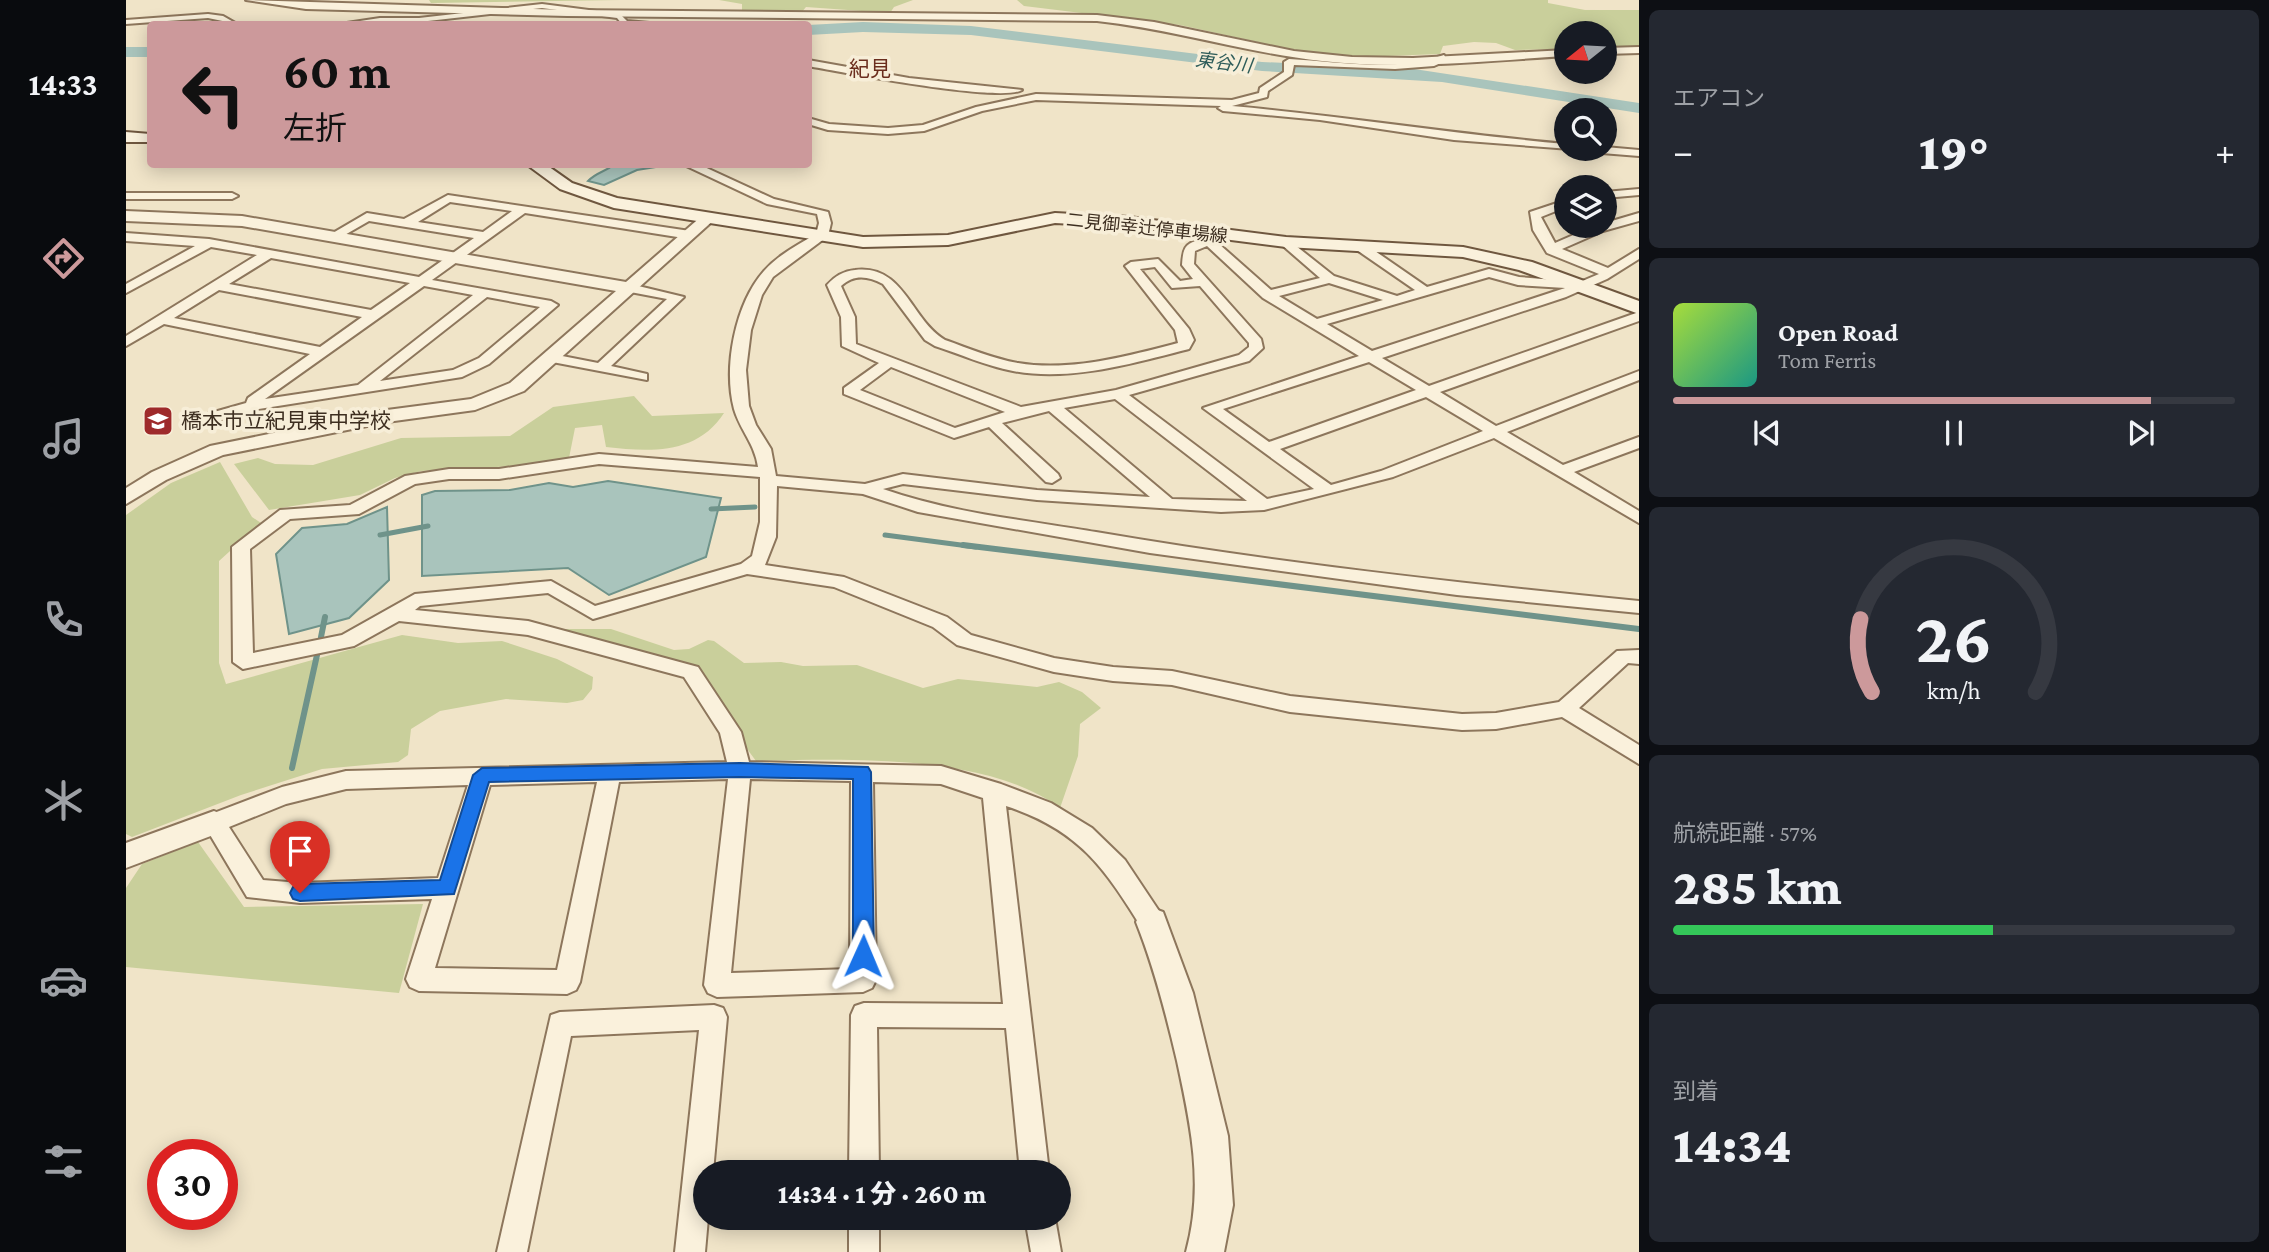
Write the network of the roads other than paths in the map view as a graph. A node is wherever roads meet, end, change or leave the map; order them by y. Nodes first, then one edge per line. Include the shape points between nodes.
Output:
1 (251, 0) edge
2 (483, 11) junction
3 (594, 13) junction
4 (224, 21) edge
5 (371, 21) edge
6 (624, 21) edge
7 (126, 22) edge
8 (1639, 50) edge
9 (1617, 51) edge
10 (1554, 53) edge
11 (1444, 58) junction
12 (812, 64) edge
13 (1214, 102) junction
14 (1193, 103) junction
15 (1232, 103) junction
16 (1275, 115) junction
17 (812, 122) edge
18 (126, 137) edge
19 (147, 138) edge
20 (1554, 146) edge
21 (1617, 151) edge
22 (1639, 153) edge
23 (541, 168) edge
24 (697, 168) edge
25 (1639, 192) edge
26 (1617, 194) edge
27 (189, 195) junction
28 (126, 196) edge
29 (232, 196) dead end
30 (1554, 208) edge
31 (523, 209) junction
32 (166, 215) junction
33 (126, 216) edge
34 (1639, 217) edge
35 (708, 218) junction
36 (407, 223) junction
37 (690, 235) junction
38 (141, 236) junction
39 (485, 236) junction
40 (822, 236) junction
41 (126, 237) edge
42 (332, 237) junction
43 (1202, 237) junction
44 (1286, 242) junction
45 (209, 243) junction
46 (126, 244) edge
47 (1358, 245) junction
48 (1551, 250) junction
49 (270, 253) junction
50 (1639, 253) edge
51 (453, 259) junction
52 (1609, 273) junction
53 (1329, 279) junction
54 (422, 281) junction
55 (1201, 282) junction
56 (218, 286) junction
57 (1584, 286) junction
58 (630, 288) junction
59 (126, 289) edge
60 (485, 292) junction
61 (1426, 292) junction
62 (1268, 295) junction
63 (1394, 299) junction
64 (1639, 309) edge
65 (373, 316) junction
66 (1639, 316) edge
67 (162, 320) junction
68 (1317, 323) junction
69 (126, 342) edge
70 (323, 352) junction
71 (1370, 356) junction
72 (552, 358) junction
73 (891, 361) junction
74 (601, 368) junction
75 (1639, 375) edge
76 (642, 377) dead end
77 (364, 387) junction
78 (1429, 391) junction
79 (1118, 394) junction
80 (253, 401) dead end
81 (1053, 407) junction
82 (1020, 412) junction
83 (205, 419) dead end
84 (990, 421) junction
85 (1493, 429) junction
86 (1639, 442) edge
87 (1268, 449) junction
88 (1562, 471) junction
89 (769, 476) junction
90 (1052, 478) dead end
91 (865, 489) junction
92 (1328, 491) junction
93 (126, 498) edge
94 (1166, 502) junction
95 (1264, 505) junction
96 (1639, 518) edge
97 (747, 568) junction
98 (1639, 607) edge
99 (396, 614) junction
100 (1639, 657) edge
101 (1565, 709) junction
102 (1639, 756) edge
103 (740, 770) junction
104 (862, 772) junction
105 (482, 775) junction
106 (610, 775) junction
107 (993, 790) junction
108 (214, 823) junction
109 (126, 856) edge
110 (447, 888) junction
111 (1152, 922) joint
112 (1018, 1016) junction
113 (864, 1160) edge
114 (1034, 1160) edge
115 (864, 1230) edge
116 (1042, 1230) edge
117 (1203, 1251) edge
118 (512, 1252) edge
119 (690, 1252) edge
120 (864, 1252) edge
121 (1046, 1252) edge

1 - 2 street
2 - 3 street
2 - 5 street
3 - 6 street via 620,16
3 - 11 street via 1097,18 1163,25 1301,55 1362,61
4 - 7 street via 208,16
8 - 9 street
10 - 11 street
11 - 15 street via 1436,64 1415,66 1289,68 1263,90 1264,95
12 - 13 street via 1000,94 1023,89
13 - 14 street
13 - 15 street
14 - 16 street
14 - 17 street via 1036,96 924,128 854,130
15 - 16 street
16 - 20 street
18 - 19 main road
21 - 22 street
23 - 35 main road, 二見御幸辻停車場線 via 584,194 614,203
24 - 40 street via 771,202 822,212
25 - 26 street
27 - 28 street
27 - 29 street
27 - 32 street
30 - 48 street via 1534,215 1540,236
31 - 36 street via 448,198
31 - 37 street
31 - 39 street
32 - 33 street
32 - 38 street
32 - 42 street via 242,221
34 - 48 street via 1599,228
35 - 37 street
35 - 40 main road, 二見御幸辻停車場線
36 - 39 street
36 - 42 street via 367,217
37 - 58 street
38 - 41 street
38 - 45 street
38 - 46 street
39 - 51 street
40 - 43 main road, 二見御幸辻停車場線 via 915,243 1020,223 1078,218
40 - 89 street via 788,256 763,281 741,339 746,421 763,447
42 - 51 street
43 - 44 main road, 二見御幸辻停車場線
43 - 55 street via 1187,258
43 - 62 street
44 - 47 main road, 二見御幸辻停車場線
44 - 53 street
45 - 49 street
45 - 59 street
47 - 57 main road, 二見御幸辻停車場線 via 1463,252
47 - 61 street
48 - 52 street
49 - 54 street
49 - 56 street
50 - 52 street
51 - 54 street
51 - 58 street
52 - 57 street
53 - 62 street
53 - 63 street
54 - 60 street
54 - 65 street
55 - 73 street via 1177,285 1158,263 1131,266 1182,330 1187,340 1184,346 1049,371 1013,367 940,343 881,277 865,273 839,279 834,285 848,317 849,346
55 - 79 street via 1256,342 1256,348 1244,358
56 - 65 street
56 - 67 street
57 - 61 street via 1518,281 1489,273
57 - 64 main road, 二見御幸辻停車場線
57 - 71 street
58 - 72 street
58 - 74 street via 677,297
60 - 77 street
60 - 77 street via 551,305 484,361 457,374
61 - 63 street
62 - 68 street
63 - 68 street
65 - 70 street
66 - 78 street
67 - 69 street
67 - 70 street
68 - 71 street
70 - 80 street
71 - 78 street
71 - 87 street via 1211,408
72 - 74 street
72 - 93 street via 517,387 475,404 246,442 159,476
73 - 82 street
73 - 84 street via 849,391 954,433
74 - 76 street
75 - 85 street
77 - 83 street via 251,406
78 - 85 street
78 - 87 street
79 - 81 street
79 - 95 street
81 - 82 street
81 - 94 street
82 - 84 street
84 - 90 street
85 - 88 street
85 - 92 street via 1387,474
86 - 88 street
87 - 92 street
88 - 96 street
89 - 91 street
89 - 97 street via 767,537 761,559
89 - 99 street via 599,459 499,474 449,474 411,480 353,510 286,514 241,547 243,662 347,641
91 - 94 street via 903,479 1037,495
91 - 98 street via 918,507 1150,547 1457,589
92 - 95 street
94 - 95 street
97 - 99 street via 593,613 551,587 415,600
97 - 101 street via 837,581 940,622 964,640 1054,665 1172,678 1290,704 1462,722
99 - 103 street via 528,628 691,672 730,732
100 - 101 street via 1624,656
101 - 102 street
103 - 104 street
103 - 104 street via 717,985 863,980
103 - 106 street
104 - 107 street via 941,775
105 - 106 street
105 - 108 street via 346,779 282,796
105 - 110 street
106 - 110 street via 567,982 419,979
107 - 111 street via 1042,809 1084,835 1117,867
107 - 112 street
108 - 109 street
108 - 110 street via 256,890
111 - 117 street via 1174,975 1214,1148 1215,1213
112 - 113 street via 864,1015
112 - 114 street
115 - 120 street
116 - 121 street
118 - 119 street via 559,1024 713,1017

